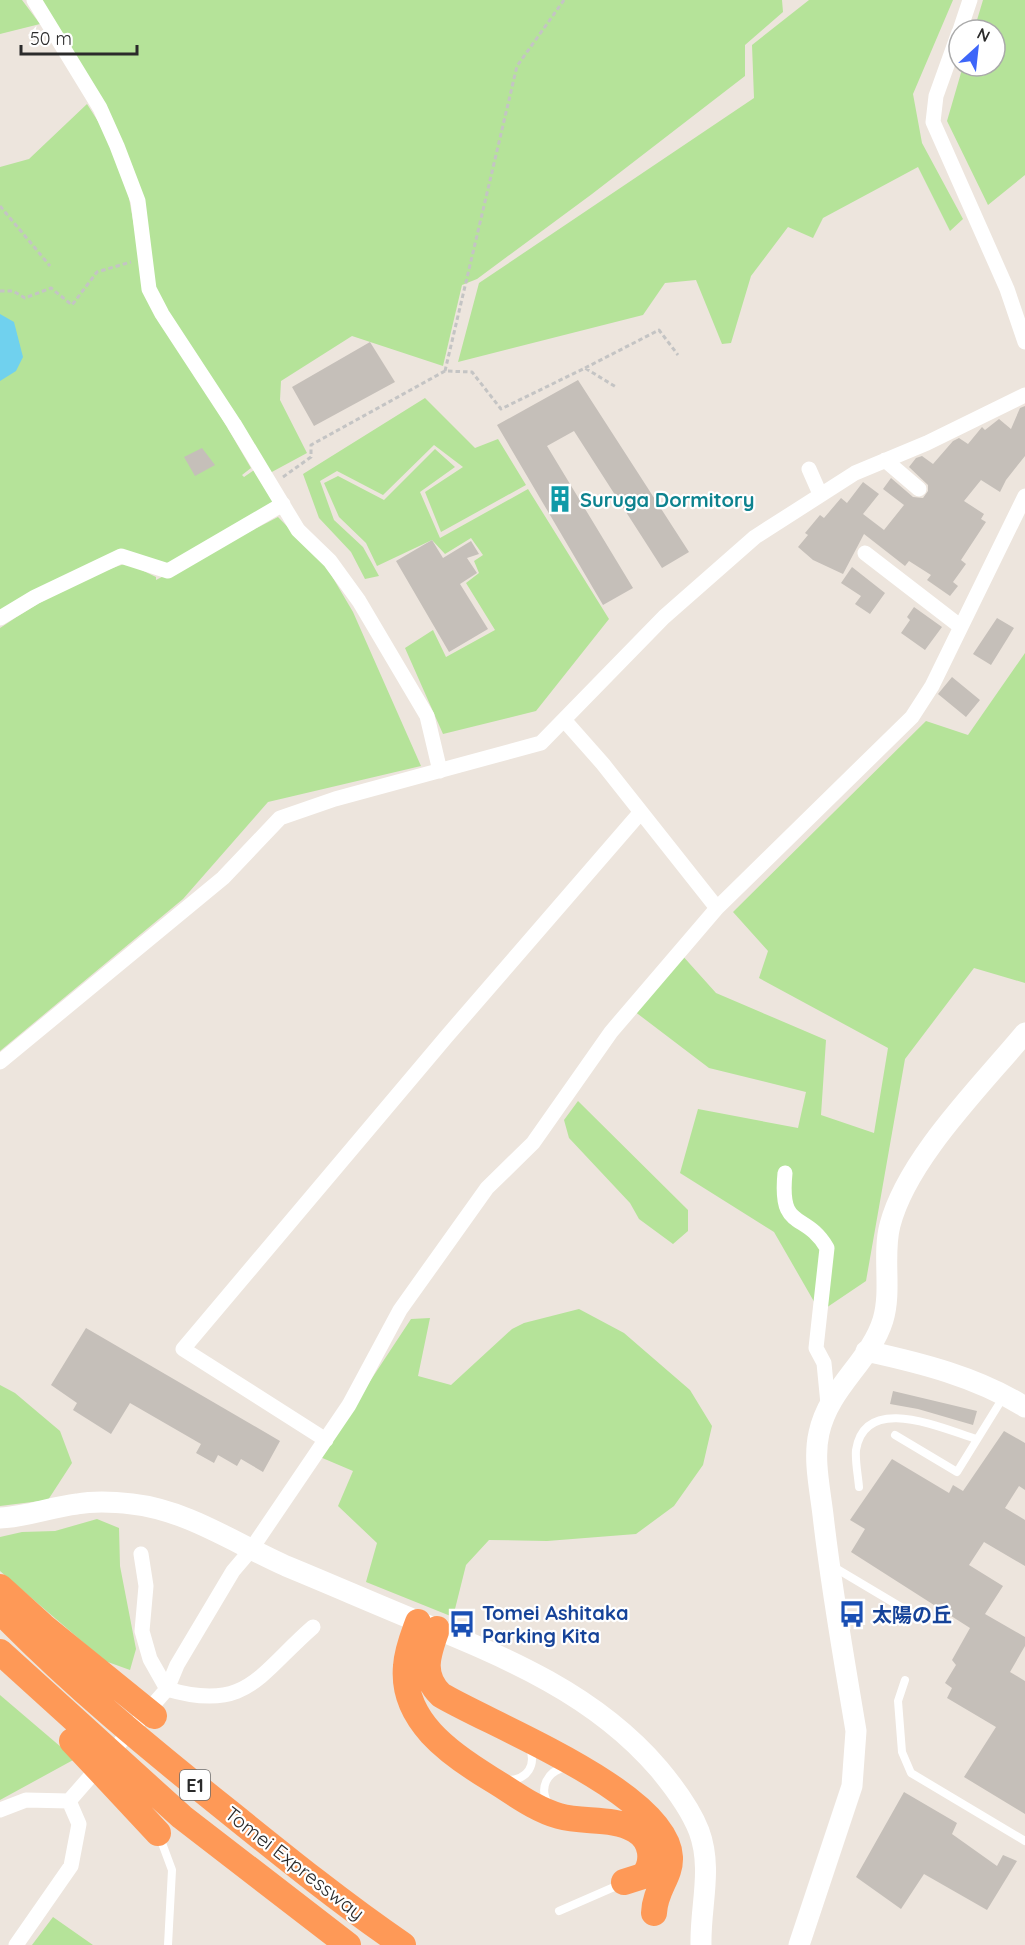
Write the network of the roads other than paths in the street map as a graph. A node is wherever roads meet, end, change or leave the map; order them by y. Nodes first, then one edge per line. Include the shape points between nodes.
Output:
1 (34, 0) edge
2 (970, 0) edge
3 (964, 18) edge
4 (947, 65) edge
5 (1025, 342) edge
6 (1025, 395) edge
7 (885, 460) junction
8 (809, 469) dead end
9 (919, 489) dead end
10 (820, 494) junction
11 (1025, 496) edge
12 (283, 504) junction
13 (865, 553) dead end
14 (0, 618) edge
15 (961, 627) junction
16 (565, 721) junction
17 (440, 771) junction
18 (640, 813) junction
19 (717, 908) junction
20 (1025, 1033) edge
21 (0, 1062) edge
22 (785, 1173) dead end
23 (866, 1351) junction
24 (1005, 1395) junction
25 (828, 1404) junction
26 (1025, 1407) edge
27 (894, 1435) dead end
28 (977, 1439) junction
29 (326, 1440) junction
30 (858, 1487) dead end
31 (0, 1518) edge
32 (250, 1551) junction
33 (141, 1554) dead end
34 (829, 1564) junction
35 (0, 1587) edge
36 (0, 1611) edge
37 (921, 1619) dead end
38 (427, 1625) junction
39 (313, 1627) dead end
40 (0, 1652) edge
41 (0, 1668) edge
42 (905, 1680) dead end
43 (166, 1689) junction
44 (154, 1716) dead end
45 (519, 1734) junction
46 (582, 1769) junction
47 (493, 1780) junction
48 (69, 1801) junction
49 (0, 1810) edge
50 (568, 1818) junction
51 (158, 1833) joint
52 (1025, 1841) edge
53 (624, 1882) joint
54 (559, 1911) dead end
55 (654, 1913) dead end
56 (16, 1945) edge
57 (168, 1945) edge
58 (348, 1945) edge
59 (403, 1945) edge
60 (701, 1945) edge
61 (799, 1945) edge

1 - 12 street via 100,108 117,146 138,201 149,289
2 - 3 street
4 - 5 street via 936,96 933,123 1007,289
6 - 7 street
7 - 9 street
7 - 10 street
8 - 10 street
10 - 16 street via 715,569
11 - 15 street
12 - 14 street via 168,572 121,556 34,597
12 - 17 street via 298,530 330,561 359,601 416,697 427,717
13 - 15 street
15 - 19 street via 912,717
16 - 17 street via 541,743
16 - 18 street
17 - 21 street via 280,818 223,879
18 - 19 street
18 - 29 street via 183,1349
19 - 29 street via 611,1032 533,1143 487,1188 400,1310
20 - 23 street via 922,1157 901,1193 889,1226 884,1318
22 - 25 street via 785,1206 791,1216 820,1236 827,1248 816,1348 824,1363
23 - 24 street via 968,1379
23 - 25 street
24 - 26 street
24 - 28 lane
25 - 34 street via 818,1435 818,1467
27 - 28 lane via 957,1472
28 - 30 lane via 902,1418 873,1421 856,1450
29 - 32 street
31 - 32 street via 79,1503 132,1504 186,1518
32 - 38 street
32 - 43 street via 233,1570
33 - 43 street via 146,1586 142,1630 150,1659
34 - 37 lane
34 - 61 street via 856,1731 856,1755 852,1786
35 - 44 highway
36 - 59 highway, Tomei Expressway / E1 via 103,1708 199,1788
38 - 45 highway via 426,1670 432,1687 452,1702
38 - 47 highway via 408,1651 405,1675 410,1698 444,1747
38 - 60 street via 529,1670 594,1707 621,1729 668,1780 699,1831 705,1857 707,1885
39 - 43 street via 250,1687 227,1696 193,1697
40 - 58 highway, Tomei Expressway / E1 via 182,1817
41 - 51 highway
42 - 52 lane via 898,1701 902,1752 911,1773
43 - 48 street
45 - 46 highway
45 - 47 lane via 533,1756 528,1772 513,1780
46 - 50 lane via 561,1768 544,1783 544,1798
46 - 55 highway via 633,1804 664,1835 669,1867 656,1893
47 - 50 highway via 535,1806
48 - 49 street via 26,1800
48 - 56 street via 79,1824 71,1866
50 - 53 highway via 629,1827 645,1838 651,1854 648,1870 636,1880
51 - 57 lane via 172,1870
53 - 54 lane

